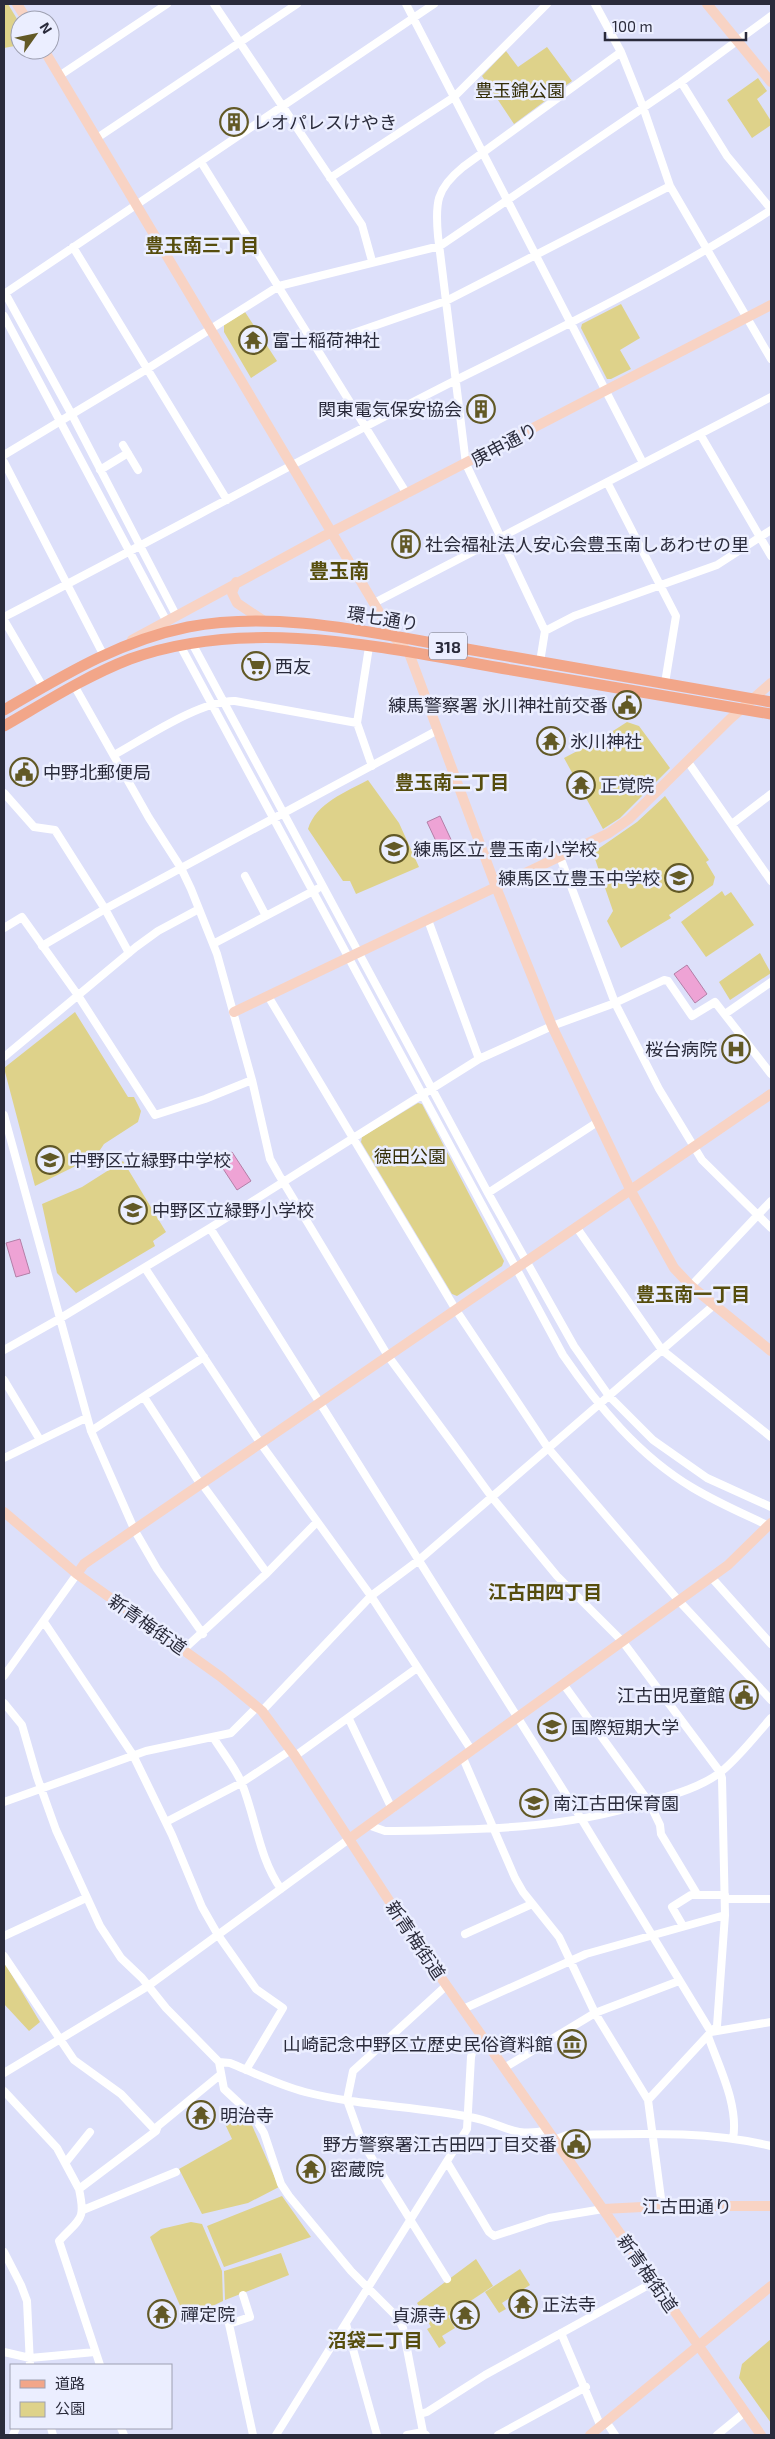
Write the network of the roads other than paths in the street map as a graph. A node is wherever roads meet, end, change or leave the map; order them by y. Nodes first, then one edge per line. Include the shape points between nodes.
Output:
1 (166, 4) edge
2 (214, 4) edge
3 (297, 4) edge
4 (406, 4) edge
5 (434, 4) edge
6 (547, 4) edge
7 (595, 4) edge
8 (706, 4) edge
9 (771, 16) edge
10 (413, 18) junction
11 (240, 42) junction
12 (738, 43) junction
13 (620, 52) junction
14 (50, 60) edge
15 (59, 76) junction
16 (681, 82) junction
17 (771, 82) edge
18 (454, 97) junction
19 (283, 106) junction
20 (643, 107) junction
21 (96, 138) junction
22 (483, 152) junction
23 (201, 162) junction
24 (330, 178) junction
25 (670, 186) junction
26 (507, 199) junction
27 (136, 205) junction
28 (771, 210) edge
29 (440, 246) junction
30 (72, 248) junction
31 (708, 251) junction
32 (536, 255) junction
33 (372, 261) junction
34 (279, 286) junction
35 (4, 294) edge
36 (446, 301) junction
37 (771, 305) edge
38 (4, 316) edge
39 (746, 318) junction
40 (571, 323) junction
41 (211, 328) junction
42 (316, 346) junction
43 (771, 359) edge
44 (147, 369) junction
45 (456, 381) junction
46 (606, 391) junction
47 (771, 397) edge
48 (72, 415) junction
49 (59, 422) junction
50 (367, 428) junction
51 (700, 434) junction
52 (123, 445) dead end
53 (128, 453) junction
54 (4, 455) edge
55 (4, 462) edge
56 (643, 463) junction
57 (466, 464) junction
58 (293, 465) junction
59 (100, 470) junction
60 (138, 470) dead end
61 (608, 482) junction
62 (407, 494) junction
63 (226, 500) junction
64 (771, 530) edge
65 (332, 532) junction
66 (501, 537) junction
67 (759, 538) junction
68 (140, 546) junction
69 (130, 552) junction
70 (771, 556) edge
71 (236, 582) junction
72 (67, 584) junction
73 (661, 586) junction
74 (374, 603) junction
75 (171, 617) junction
76 (4, 619) edge
77 (264, 621) junction
78 (546, 631) junction
79 (394, 637) junction
80 (124, 645) junction
81 (187, 646) junction
82 (369, 647) junction
83 (409, 653) junction
84 (103, 654) junction
85 (540, 662) junction
86 (665, 683) junction
87 (771, 683) edge
88 (43, 687) junction
89 (75, 687) junction
90 (752, 699) junction
91 (223, 701) junction
92 (771, 702) edge
93 (212, 705) junction
94 (741, 709) junction
95 (4, 710) edge
96 (771, 714) edge
97 (357, 723) junction
98 (4, 726) edge
99 (438, 730) junction
100 (114, 755) junction
101 (688, 762) junction
102 (372, 766) junction
103 (4, 793) edge
104 (771, 794) edge
105 (284, 814) junction
106 (274, 820) junction
107 (732, 824) junction
108 (560, 857) junction
109 (181, 868) junction
110 (245, 876) dead end
111 (771, 881) edge
112 (323, 886) junction
113 (496, 887) junction
114 (312, 891) junction
115 (105, 908) junction
116 (199, 909) junction
117 (266, 916) junction
118 (428, 920) junction
119 (4, 928) edge
120 (213, 944) junction
121 (42, 946) junction
122 (359, 952) junction
123 (129, 953) junction
124 (348, 958) junction
125 (771, 982) edge
126 (77, 994) junction
127 (268, 996) junction
128 (615, 1003) junction
129 (234, 1012) junction
130 (725, 1014) junction
131 (552, 1026) junction
132 (4, 1057) edge
133 (479, 1060) junction
134 (771, 1074) edge
135 (252, 1080) junction
136 (432, 1089) junction
137 (771, 1094) edge
138 (422, 1096) junction
139 (4, 1115) edge
140 (596, 1123) junction
141 (6, 1138) edge
142 (353, 1138) junction
143 (694, 1147) junction
144 (283, 1182) junction
145 (631, 1191) junction
146 (488, 1193) junction
147 (771, 1202) edge
148 (758, 1214) junction
149 (210, 1228) junction
150 (576, 1228) junction
151 (771, 1228) edge
152 (526, 1263) junction
153 (145, 1268) junction
154 (515, 1270) junction
155 (691, 1286) junction
156 (714, 1305) junction
157 (456, 1310) junction
158 (60, 1319) junction
159 (4, 1350) edge
160 (662, 1350) junction
161 (771, 1351) edge
162 (388, 1356) junction
163 (204, 1358) junction
164 (4, 1380) edge
165 (609, 1396) junction
166 (144, 1397) junction
167 (321, 1402) junction
168 (598, 1405) junction
169 (86, 1418) junction
170 (91, 1431) junction
171 (771, 1437) edge
172 (40, 1440) junction
173 (260, 1444) junction
174 (548, 1448) junction
175 (4, 1458) edge
176 (202, 1484) junction
177 (492, 1496) junction
178 (771, 1507) edge
179 (4, 1512) edge
180 (317, 1522) junction
181 (770, 1525) edge
182 (135, 1530) junction
183 (419, 1560) junction
184 (267, 1573) junction
185 (77, 1574) junction
186 (712, 1577) junction
187 (371, 1596) junction
188 (679, 1601) junction
189 (44, 1622) junction
190 (203, 1634) junction
191 (623, 1642) junction
192 (771, 1644) edge
193 (184, 1649) junction
194 (417, 1668) junction
195 (4, 1676) edge
196 (564, 1684) junction
197 (771, 1700) edge
198 (4, 1703) edge
199 (260, 1709) junction
200 (518, 1717) junction
201 (771, 1718) edge
202 (349, 1719) junction
203 (213, 1737) junction
204 (472, 1751) junction
205 (293, 1753) junction
206 (134, 1755) junction
207 (463, 1758) junction
208 (720, 1772) junction
209 (241, 1783) junction
210 (42, 1788) junction
211 (4, 1802) edge
212 (649, 1802) junction
213 (392, 1809) junction
214 (582, 1820) junction
215 (166, 1822) junction
216 (368, 1825) junction
217 (495, 1830) junction
218 (349, 1839) junction
219 (282, 1889) junction
220 (698, 1894) junction
221 (725, 1897) junction
222 (86, 1898) junction
223 (771, 1899) edge
224 (532, 1904) junction
225 (725, 1915) junction
226 (683, 1926) junction
227 (465, 1934) dead end
228 (218, 1935) junction
229 (650, 1935) junction
230 (4, 1936) edge
231 (4, 1956) edge
232 (569, 1960) junction
233 (679, 1981) junction
234 (446, 1985) junction
235 (148, 1986) junction
236 (463, 2009) junction
237 (595, 2013) junction
238 (771, 2022) edge
239 (710, 2034) junction
240 (482, 2036) junction
241 (59, 2039) junction
242 (219, 2062) junction
243 (504, 2068) junction
244 (246, 2070) junction
245 (4, 2073) edge
246 (220, 2075) junction
247 (4, 2091) edge
248 (346, 2100) junction
249 (648, 2100) junction
250 (469, 2116) junction
251 (547, 2130) junction
252 (156, 2131) junction
253 (90, 2132) dead end
254 (653, 2134) junction
255 (733, 2139) junction
256 (554, 2140) junction
257 (771, 2146) edge
258 (66, 2162) junction
259 (447, 2162) junction
260 (176, 2172) dead end
261 (79, 2189) junction
262 (662, 2206) junction
263 (771, 2206) edge
264 (604, 2209) junction
265 (83, 2210) junction
266 (411, 2221) junction
267 (4, 2252) edge
268 (447, 2279) dead end
269 (654, 2282) junction
270 (771, 2286) edge
271 (369, 2287) junction
272 (243, 2295) dead end
273 (346, 2324) junction
274 (561, 2333) junction
275 (699, 2347) junction
276 (4, 2352) edge
277 (95, 2352) junction
278 (30, 2362) edge
279 (100, 2364) edge
280 (586, 2387) junction
281 (745, 2412) junction
282 (420, 2414) junction
283 (604, 2425) junction
284 (425, 2433) edge
285 (253, 2435) edge
286 (276, 2435) edge
287 (377, 2435) edge
288 (407, 2435) edge
289 (498, 2435) edge
290 (590, 2435) edge
291 (616, 2435) edge
292 (717, 2435) edge
293 (761, 2435) edge

1 - 15 street
2 - 11 street
3 - 11 street
4 - 10 street
5 - 10 street
6 - 18 street
7 - 13 street
8 - 12 street
9 - 12 street
10 - 18 street
10 - 19 street
11 - 19 street
11 - 21 street
12 - 16 street
12 - 17 street
13 - 20 street
13 - 22 street
14 - 15 street
15 - 21 street
16 - 20 street
16 - 28 street via 727,156
18 - 22 street
18 - 24 street
19 - 23 street
19 - 24 street
20 - 25 street
20 - 26 street
21 - 27 street
22 - 26 street
22 - 29 street via 451,177 438,198 436,214
23 - 27 street
23 - 34 street
24 - 33 street via 362,225
25 - 31 street
25 - 32 street
26 - 29 street
26 - 32 street
27 - 30 street
27 - 41 street
28 - 31 street
29 - 33 street
29 - 36 street
30 - 35 street
30 - 44 street
31 - 39 street
31 - 40 street
32 - 36 street
32 - 40 street
33 - 34 street
34 - 41 street
34 - 42 street
35 - 48 street
36 - 42 street
36 - 45 street
37 - 39 street, 庚申通り
38 - 49 street
39 - 43 street
39 - 46 street, 庚申通り
40 - 45 street
40 - 46 street
41 - 44 street
41 - 58 street
42 - 50 street
44 - 48 street
44 - 63 street
45 - 50 street
45 - 57 street
46 - 56 street
46 - 57 street, 庚申通り
47 - 51 street
48 - 49 street
48 - 59 street
49 - 54 street
49 - 69 street
50 - 58 street
50 - 62 street
51 - 56 street
51 - 67 street
52 - 53 street
53 - 59 street
53 - 60 street
55 - 72 street
56 - 61 street
57 - 62 street, 庚申通り
57 - 66 street
58 - 63 street
58 - 65 street
59 - 68 street
61 - 66 street
61 - 73 street
62 - 65 street, 庚申通り
63 - 68 street
64 - 67 street
65 - 71 street, 庚申通り
65 - 74 street
66 - 74 street
66 - 78 street
67 - 70 street
67 - 73 street via 717,565
68 - 69 street
68 - 75 street
69 - 72 street
69 - 75 street
71 - 75 street, 庚申通り
71 - 77 street via 232,592 237,603
72 - 76 street
72 - 84 street
73 - 78 street via 574,616
73 - 86 street via 676,616
74 - 79 street
75 - 80 street, 庚申通り
76 - 88 street
77 - 79 main road, 環七通り / 318
77 - 80 main road, 環七通り / 318 via 188,627
78 - 85 street
79 - 83 street
79 - 85 main road, 環七通り / 318
80 - 84 main road, 環七通り / 318
81 - 82 main road, 環七通り / 318 via 228,640 284,638
81 - 89 main road, 環七通り / 318 via 131,659
81 - 91 street
81 - 93 street
82 - 83 main road, 環七通り / 318
82 - 97 street
83 - 94 main road, 環七通り / 318
83 - 99 street
84 - 88 main road, 環七通り / 318
85 - 86 main road, 環七通り / 318
86 - 90 main road, 環七通り / 318
87 - 90 street
88 - 95 main road, 環七通り / 318
89 - 98 main road, 環七通り / 318
89 - 100 street
90 - 92 main road, 環七通り / 318
90 - 94 street
91 - 93 street
91 - 97 street
91 - 105 street
93 - 100 street
93 - 106 street
94 - 96 main road, 環七通り / 318
94 - 101 street
97 - 102 street
99 - 102 street
99 - 113 street
100 - 109 street
101 - 107 street
101 - 108 street via 620,826
102 - 105 street
103 - 115 street via 34,827 55,830
104 - 107 street
105 - 106 street
105 - 112 street
106 - 109 street
106 - 114 street
107 - 111 street
108 - 113 street
108 - 128 street
109 - 115 street
109 - 116 street
110 - 117 street
112 - 114 street
112 - 122 street
113 - 118 street
113 - 131 street
114 - 117 street
114 - 124 street
115 - 121 street
115 - 123 street
116 - 120 street
116 - 123 street via 158,930
117 - 120 street
118 - 122 street
118 - 133 street
119 - 121 street via 22,917
120 - 129 street
121 - 126 street
122 - 124 street
122 - 136 street
123 - 126 street
124 - 127 street
124 - 138 street
125 - 130 street
126 - 132 street
126 - 135 street via 155,1115
127 - 129 street
127 - 142 street
128 - 130 street via 664,980 668,981 692,1016 715,1002
128 - 131 street
128 - 143 street via 659,1089
129 - 135 street
130 - 134 street
131 - 133 street
131 - 140 street
133 - 136 street
135 - 144 street via 270,1159
136 - 138 street
136 - 146 street
137 - 143 street
138 - 142 street
138 - 154 street
139 - 141 street
140 - 145 street
140 - 146 street
141 - 158 street
142 - 144 street
142 - 157 street
143 - 145 street
143 - 148 street via 702,1160
144 - 149 street
144 - 162 street
145 - 150 street
145 - 155 street via 659,1245
146 - 152 street
147 - 148 street
148 - 151 street
148 - 155 street
149 - 153 street
149 - 167 street
150 - 152 street
150 - 160 street
152 - 154 street
152 - 165 street via 574,1346
153 - 158 street
153 - 163 street
154 - 157 street
154 - 168 street via 563,1355
155 - 156 street
156 - 160 street
156 - 161 street
157 - 162 street
157 - 174 street
158 - 159 street
158 - 169 street
160 - 165 street
160 - 171 street
162 - 167 street
162 - 177 street
163 - 166 street
163 - 173 street
164 - 172 street
165 - 168 street
165 - 178 street via 641,1429 675,1457 707,1478
166 - 170 street
166 - 176 street
167 - 173 street
167 - 183 street
168 - 174 street
168 - 181 street via 651,1456 692,1488
169 - 170 street
169 - 172 street
170 - 182 street
172 - 175 street
173 - 176 street
173 - 180 street
174 - 177 street
174 - 188 street
176 - 182 street
176 - 184 street
177 - 183 street
177 - 191 street via 557,1576
179 - 185 street, 新青梅街道
180 - 184 street
180 - 187 street
181 - 186 street
182 - 185 street via 84,1564
182 - 190 street via 157,1569
183 - 187 street
183 - 200 street
184 - 190 street
185 - 189 street
185 - 193 street, 新青梅街道
186 - 188 street
186 - 192 street
187 - 194 street
187 - 199 street
188 - 191 street
188 - 197 street
189 - 195 street
189 - 206 street
190 - 193 street
191 - 196 street
191 - 208 street
193 - 199 street, 新青梅街道
194 - 202 street
194 - 204 street
196 - 200 street
196 - 212 street
198 - 210 street via 22,1725
199 - 203 street via 231,1733
199 - 205 street, 新青梅街道
200 - 204 street
200 - 214 street
201 - 208 street
202 - 205 street
202 - 213 street
203 - 206 street
203 - 209 street
204 - 207 street
205 - 209 street
205 - 218 street, 新青梅街道
206 - 210 street
206 - 215 street
207 - 213 street
207 - 217 street
208 - 212 street via 679,1793
208 - 221 street
209 - 215 street
209 - 219 street via 265,1859
210 - 211 street
210 - 222 street
212 - 214 street via 618,1813
212 - 220 street via 661,1834
213 - 216 street
214 - 217 street
214 - 229 street
215 - 228 street via 202,1907
216 - 217 street via 385,1831
216 - 218 street
217 - 224 street via 515,1878
218 - 219 street
218 - 234 street, 新青梅街道
219 - 228 street
220 - 221 street
220 - 226 street via 672,1907
221 - 223 street
221 - 225 street
222 - 230 street
222 - 235 street via 121,1958
224 - 227 street
224 - 232 street via 559,1937
225 - 226 street
225 - 239 street via 716,2026
226 - 229 street
228 - 235 street
228 - 244 street via 256,1989 283,2008
229 - 232 street
229 - 233 street
231 - 241 street
232 - 236 street
232 - 237 street
233 - 237 street
233 - 239 street
234 - 236 street, 新青梅街道
234 - 248 street via 353,2071
235 - 241 street
235 - 242 street
236 - 240 street, 新青梅街道
237 - 243 street
237 - 249 street
238 - 239 street
239 - 249 street
239 - 255 street via 727,2086
240 - 243 street, 新青梅街道
240 - 250 street via 474,2045 471,2057
241 - 245 street
241 - 252 street via 74,2060 121,2094
242 - 244 street
242 - 246 street
243 - 251 street, 新青梅街道
244 - 248 street via 304,2091
246 - 252 street
246 - 271 street via 224,2089 255,2118 264,2133 281,2184 289,2196 351,2271
247 - 258 street
248 - 250 street
248 - 266 street via 362,2142
249 - 254 street
250 - 251 street via 502,2129 533,2134
250 - 259 street via 467,2129
251 - 256 street, 新青梅街道
252 - 261 street
253 - 258 street
254 - 255 street
254 - 256 street via 567,2135
254 - 262 street
255 - 257 street
256 - 264 street, 新青梅街道
258 - 261 street
259 - 264 street via 488,2232 494,2236 549,2218
259 - 266 street
260 - 265 street
261 - 265 street
262 - 263 street, 江古田通り
262 - 264 street, 江古田通り
264 - 269 street, 新青梅街道
265 - 277 street via 82,2216 59,2241
266 - 268 street
266 - 271 street
267 - 278 street via 27,2301
269 - 274 street
269 - 275 street, 新青梅街道
270 - 275 street
271 - 273 street
271 - 282 street via 388,2305 403,2328
272 - 285 street via 250,2317 229,2324
273 - 286 street
273 - 287 street
274 - 280 street
274 - 282 street
275 - 281 street, 新青梅街道
275 - 283 street
276 - 278 street
277 - 278 street
277 - 279 street
280 - 283 street
280 - 289 street
281 - 292 street
281 - 293 street, 新青梅街道
282 - 284 street
283 - 290 street
283 - 291 street
284 - 288 street

